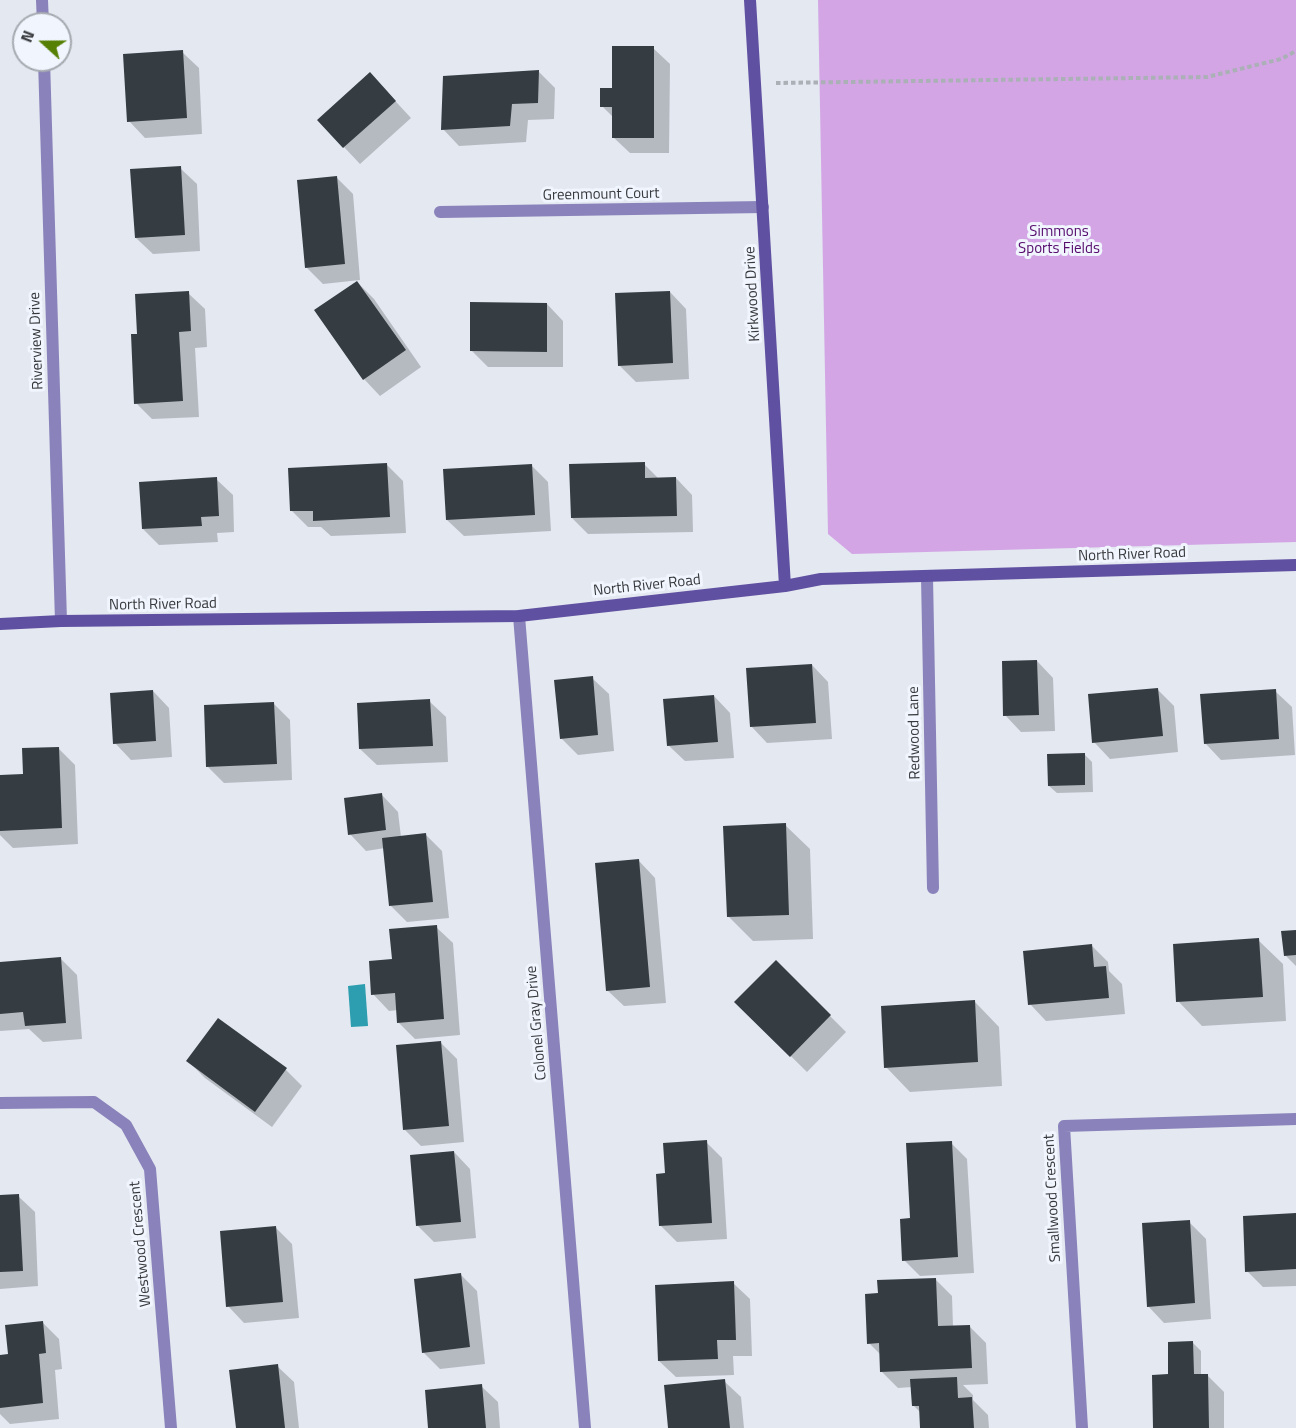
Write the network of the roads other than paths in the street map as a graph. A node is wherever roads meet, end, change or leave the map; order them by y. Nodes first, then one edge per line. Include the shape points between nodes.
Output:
1 (750, 0) edge
2 (44, 72) edge
3 (763, 207) junction
4 (440, 212) dead end
5 (1296, 565) edge
6 (927, 577) junction
7 (785, 586) junction
8 (519, 616) junction
9 (60, 621) junction
10 (0, 624) edge
11 (933, 888) dead end
12 (0, 1103) edge
13 (1296, 1119) edge
14 (171, 1428) edge
15 (585, 1428) edge
16 (1082, 1428) edge

1 - 3 main road, Kirkwood Drive
2 - 9 street, Riverview Drive
3 - 4 street, Greenmount Court
3 - 7 main road, Kirkwood Drive
5 - 6 main road, North River Road
6 - 7 main road, North River Road via 821,579
6 - 11 street, Redwood Lane
7 - 8 main road, North River Road
8 - 9 main road, North River Road
8 - 15 street, Colonel Gray Drive
9 - 10 main road, North River Road
12 - 14 street, Westwood Crescent via 94,1102 126,1125 150,1169
13 - 16 street, Smallwood Crescent via 1064,1126

